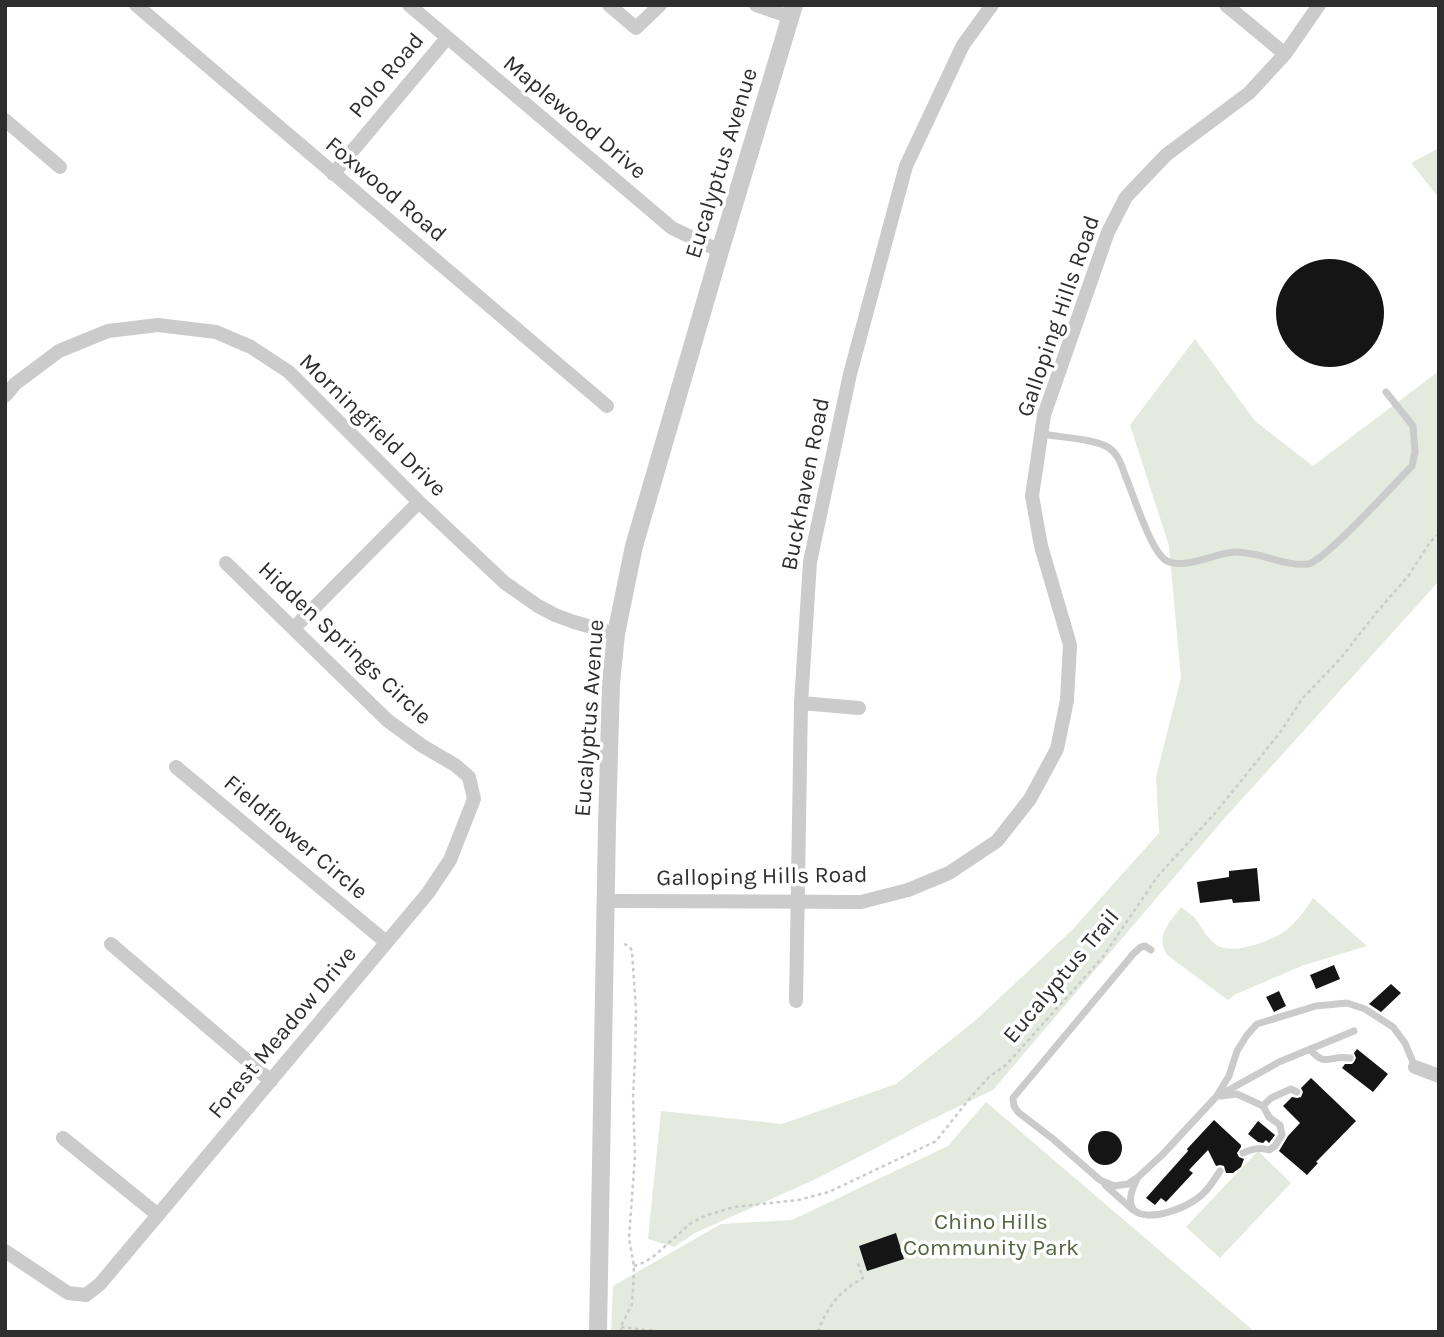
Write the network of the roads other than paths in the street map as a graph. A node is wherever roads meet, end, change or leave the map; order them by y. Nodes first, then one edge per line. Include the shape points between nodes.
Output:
1 (136, 5) edge
2 (409, 5) edge
3 (609, 5) edge
4 (660, 5) edge
5 (756, 5) edge
6 (992, 5) edge
7 (1226, 5) edge
8 (1319, 5) edge
9 (792, 11) edge
10 (447, 37) junction
11 (1286, 54) junction
12 (5, 120) edge
13 (60, 167) dead end
14 (333, 174) junction
15 (720, 251) junction
16 (1386, 392) dead end
17 (5, 396) edge
18 (607, 407) dead end
19 (1041, 434) junction
20 (419, 502) junction
21 (226, 563) dead end
22 (294, 628) junction
23 (616, 634) junction
24 (801, 704) junction
25 (859, 708) dead end
26 (176, 767) dead end
27 (469, 777) joint
28 (606, 901) junction
29 (799, 902) junction
30 (386, 942) junction
31 (111, 944) dead end
32 (1151, 950) dead end
33 (796, 1001) dead end
34 (1354, 1031) dead end
35 (1310, 1049) junction
36 (1350, 1058) dead end
37 (1415, 1067) joint
38 (1439, 1076) edge
39 (271, 1081) junction
40 (1297, 1092) dead end
41 (1216, 1097) junction
42 (1263, 1106) junction
43 (63, 1138) dead end
44 (1243, 1153) dead end
45 (1220, 1171) dead end
46 (1137, 1178) junction
47 (1100, 1180) junction
48 (1134, 1210) junction
49 (158, 1215) junction
50 (5, 1251) edge
51 (598, 1332) edge

1 - 14 street, Foxwood Road
2 - 10 street, Maplewood Drive
3 - 4 street via 636,28
5 - 9 street
6 - 24 street, Buckhaven Road via 963,46 906,166 850,374 810,562
7 - 11 street
8 - 11 street, Galloping Hills Road
9 - 15 street, Eucalyptus Avenue
10 - 14 street, Polo Road
10 - 15 street, Maplewood Drive via 672,228
11 - 19 street, Galloping Hills Road via 1249,93 1166,155 1126,197 1108,232
12 - 13 street
14 - 18 street, Foxwood Road
15 - 23 street, Eucalyptus Avenue via 634,546
16 - 19 lane via 1413,426 1412,466 1329,551 1310,564 1233,552 1181,563 1166,561 1154,548 1120,461 1110,448
17 - 20 street, Morningfield Drive via 59,351 108,331 158,325 216,332 251,347 289,372
19 - 29 street, Galloping Hills Road via 1032,496 1041,546 1070,645 1067,700 1057,749 1030,799 997,841 949,873 861,902
20 - 22 street
20 - 23 street, Morningfield Drive via 505,583 538,606
21 - 22 street, Hidden Springs Circle
22 - 27 street, Hidden Springs Circle via 387,720
23 - 28 street, Eucalyptus Avenue
24 - 25 street
24 - 29 street, Buckhaven Road
26 - 30 street, Fieldflower Circle
27 - 30 street, Forest Meadow Drive via 474,799 450,860
28 - 29 street, Galloping Hills Road
28 - 51 street, Eucalyptus Avenue
29 - 33 street, Buckhaven Road
30 - 39 street, Forest Meadow Drive
31 - 39 street
32 - 47 lane via 1140,947 1134,953 1013,1098 1018,1112
34 - 35 lane
35 - 36 lane via 1322,1060
35 - 41 lane
37 - 38 street
37 - 41 lane via 1393,1027 1365,1009 1347,1003 1316,1006 1257,1024 1237,1051
39 - 49 street, Forest Meadow Drive
40 - 42 lane via 1291,1089
41 - 42 lane via 1237,1094
41 - 46 lane
42 - 44 lane via 1280,1125 1282,1135 1269,1150
43 - 49 street
45 - 48 lane via 1203,1194 1180,1209 1150,1216 1140,1216
46 - 47 lane via 1114,1186
46 - 48 lane via 1130,1197
47 - 48 lane
49 - 50 street, Forest Meadow Drive via 100,1284 86,1294 68,1293

